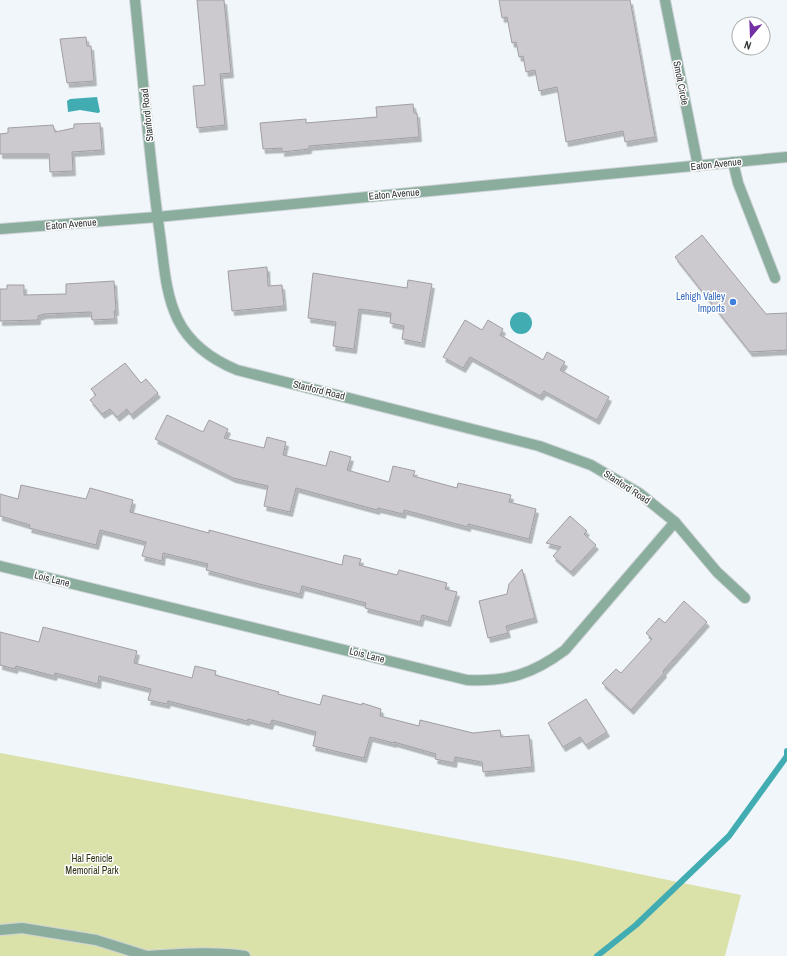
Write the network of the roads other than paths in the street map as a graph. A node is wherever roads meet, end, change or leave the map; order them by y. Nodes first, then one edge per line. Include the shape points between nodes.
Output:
1 (135, 0) edge
2 (665, 0) edge
3 (787, 157) edge
4 (733, 162) junction
5 (698, 166) junction
6 (157, 217) junction
7 (0, 230) edge
8 (775, 278) dead end
9 (676, 522) junction
10 (0, 566) edge
11 (745, 598) dead end
12 (0, 930) edge
13 (147, 956) edge
14 (245, 956) edge

1 - 6 street, Stanford Road
2 - 5 street, Smolt Circle
3 - 4 street, Eaton Avenue
4 - 5 street, Eaton Avenue
4 - 8 street via 738,183
5 - 6 street, Eaton Avenue
6 - 7 street, Eaton Avenue
6 - 9 street, Stanford Road via 168,294 178,320 200,348 223,364 237,370 539,446 565,455 616,478
9 - 10 street, Lois Lane via 566,650 529,672 488,681 467,680
9 - 11 street, Stanford Road via 717,572
12 - 13 street via 22,928 96,940
13 - 14 street via 208,953

